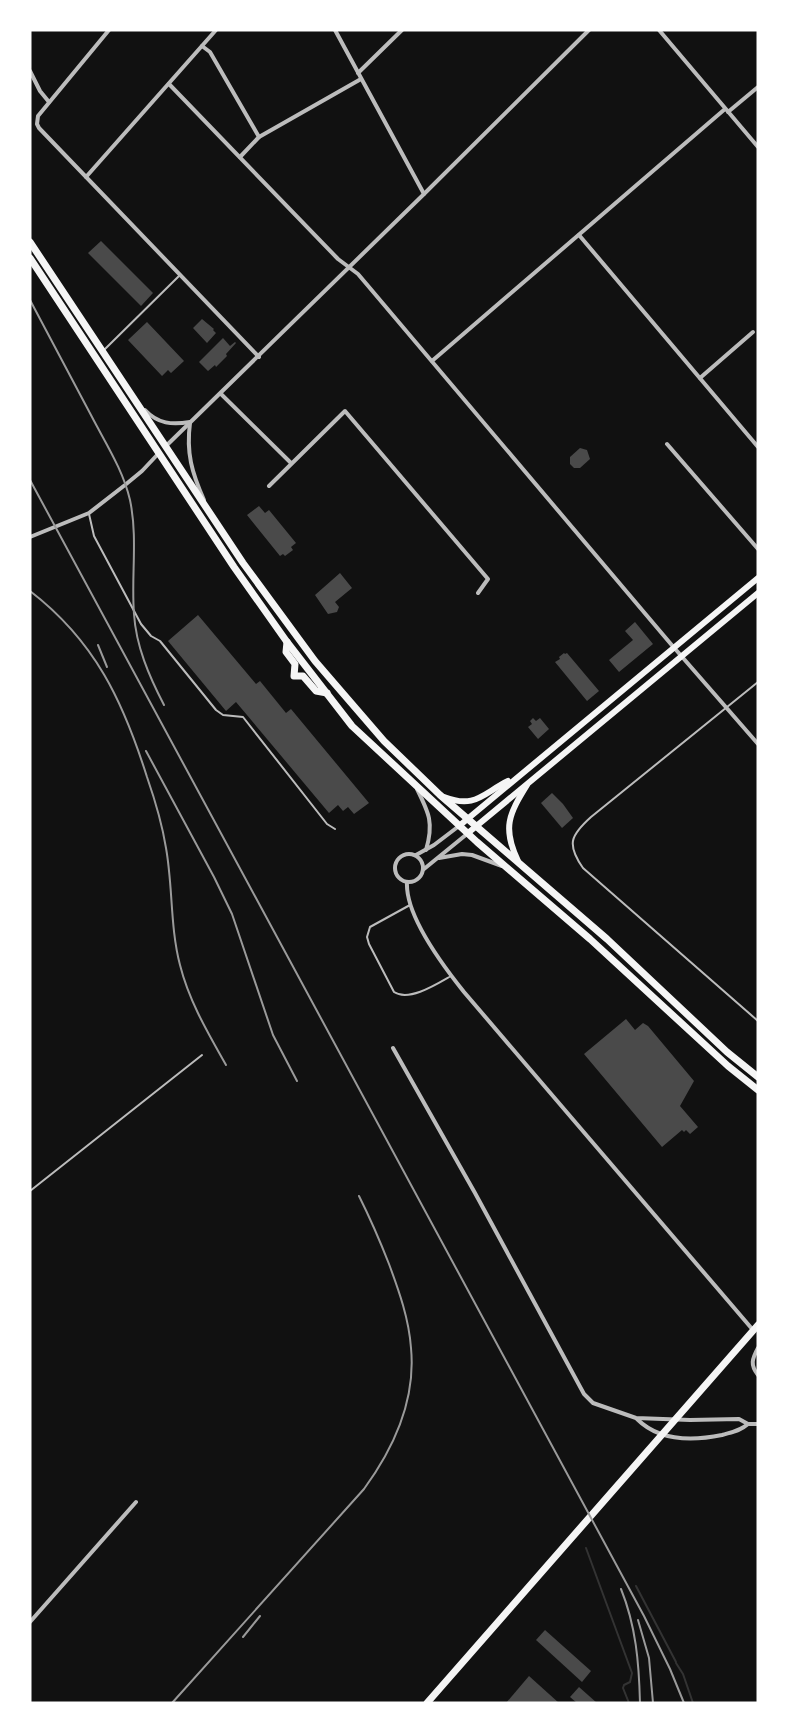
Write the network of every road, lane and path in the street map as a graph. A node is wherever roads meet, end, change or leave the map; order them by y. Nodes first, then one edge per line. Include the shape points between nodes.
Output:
1 (109, 30) edge
2 (216, 30) edge
3 (335, 30) edge
4 (402, 30) edge
5 (589, 30) edge
6 (659, 30) edge
7 (202, 46) junction
8 (30, 71) edge
9 (358, 73) junction
10 (361, 79) junction
11 (169, 84) junction
12 (758, 87) edge
13 (49, 102) junction
14 (726, 111) junction
15 (259, 137) junction
16 (758, 147) edge
17 (240, 156) junction
18 (86, 177) junction
19 (424, 194) junction
20 (579, 235) junction
21 (30, 242) edge
22 (30, 258) edge
23 (349, 267) junction
24 (180, 275) junction
25 (753, 332) dead end
26 (104, 351) junction
27 (259, 357) junction
28 (432, 361) junction
29 (700, 378) junction
30 (221, 394) junction
31 (136, 400) junction
32 (190, 422) junction
33 (667, 444) dead end
34 (166, 446) junction
35 (758, 447) edge
36 (158, 453) junction
37 (291, 464) junction
38 (269, 486) dead end
39 (89, 513) junction
40 (210, 513) junction
41 (30, 537) edge
42 (758, 549) edge
43 (758, 578) edge
44 (745, 588) junction
45 (478, 594) dead end
46 (755, 596) edge
47 (286, 642) junction
48 (674, 647) junction
49 (682, 656) junction
50 (758, 682) edge
51 (327, 693) junction
52 (726, 708) junction
53 (758, 744) edge
54 (517, 777) junction
55 (531, 780) junction
56 (416, 786) junction
57 (440, 795) junction
58 (467, 819) junction
59 (459, 826) junction
60 (476, 826) junction
61 (335, 830) dead end
62 (468, 833) junction
63 (426, 850) junction
64 (416, 855) junction
65 (439, 858) junction
66 (520, 864) junction
67 (424, 869) junction
68 (509, 869) junction
69 (406, 882) junction
70 (410, 903) junction
71 (451, 976) junction
72 (758, 1021) edge
73 (393, 1048) dead end
74 (202, 1055) dead end
75 (758, 1077) edge
76 (758, 1090) edge
77 (30, 1191) edge
78 (756, 1328) edge
79 (758, 1348) edge
80 (758, 1375) edge
81 (636, 1418) junction
82 (748, 1424) junction
83 (758, 1424) edge
84 (136, 1502) dead end
85 (30, 1622) edge
86 (427, 1703) edge

1 - 13 street
2 - 7 street
3 - 9 street
4 - 9 street
5 - 19 street
6 - 14 street
7 - 11 street
7 - 15 street via 210,52
8 - 13 street
9 - 10 street
10 - 15 street
10 - 19 street
11 - 17 street
11 - 18 street
12 - 14 street
13 - 18 street via 37,124
14 - 16 street
14 - 20 street
15 - 17 street
17 - 23 street
18 - 24 street
19 - 23 street
20 - 28 street
20 - 29 street
21 - 26 main road
22 - 36 main road
23 - 27 street
23 - 28 street
24 - 26 lane
24 - 27 street
25 - 29 street
26 - 31 main road
27 - 30 street
28 - 48 street
29 - 35 street
30 - 32 street
30 - 37 street
31 - 32 street via 155,420 166,424
31 - 34 main road
32 - 34 street
32 - 40 street via 190,461
33 - 42 street
34 - 40 main road
36 - 39 street via 125,486
36 - 47 main road
37 - 38 street
37 - 45 street via 345,411 488,579
39 - 41 street
39 - 61 lane via 94,536 141,624 160,641 216,710 223,715 243,717
40 - 57 main road via 315,661 384,741
43 - 44 main road
44 - 46 street
44 - 48 main road
46 - 49 main road
47 - 51 main road
47 - 51 main road via 285,652 294,664 294,676 303,676 316,691
48 - 49 street
48 - 54 main road
49 - 52 street
49 - 55 main road
50 - 52 lane
51 - 56 main road via 352,726
52 - 53 street
52 - 72 lane via 591,817 576,831 572,844 574,857 583,868
54 - 57 main road via 476,800 461,802
54 - 58 main road
55 - 60 main road
55 - 66 main road via 508,823 508,836
56 - 59 main road
56 - 63 street via 431,821
57 - 58 main road
58 - 59 main road
58 - 60 main road
59 - 62 main road
59 - 63 street
60 - 62 main road
60 - 66 main road
62 - 65 street
62 - 68 main road
63 - 64 street
64 - 67 street
64 - 69 street via 404,855 396,863 397,876
65 - 67 street
65 - 68 street via 472,855
66 - 75 main road
67 - 69 street via 418,880
68 - 76 main road
69 - 70 street
70 - 71 street
70 - 71 lane via 370,927 367,937 394,992 418,994
71 - 78 street
73 - 81 street via 584,1394 593,1403
74 - 77 lane
78 - 86 main road
79 - 80 street via 752,1362
81 - 82 street via 739,1419
81 - 82 street via 658,1434 684,1440 741,1430
82 - 83 street
84 - 85 street

